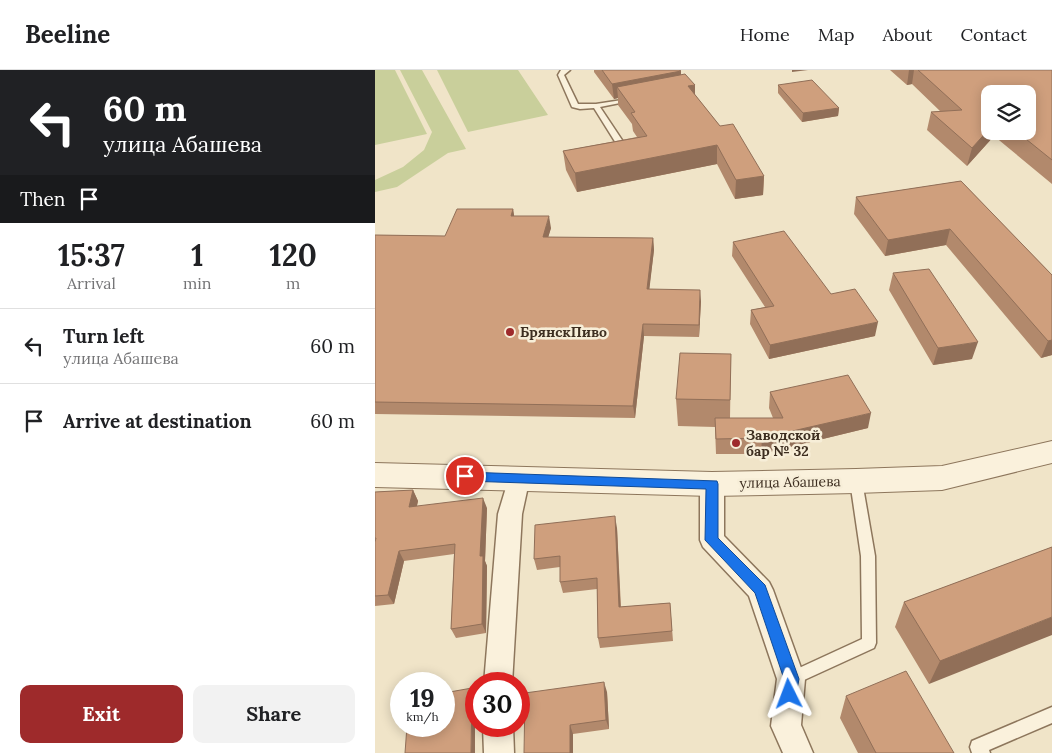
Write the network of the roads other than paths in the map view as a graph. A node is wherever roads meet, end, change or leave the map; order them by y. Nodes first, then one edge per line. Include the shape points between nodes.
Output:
1 (567, 70) edge
2 (641, 98) edge
3 (596, 106) junction
4 (623, 146) edge
5 (1052, 452) edge
6 (375, 474) edge
7 (519, 477) junction
8 (856, 481) junction
9 (712, 484) junction
10 (499, 672) edge
11 (791, 679) junction
12 (1052, 714) edge
13 (498, 737) edge
14 (499, 753) edge
15 (798, 753) edge
16 (982, 753) edge

1 - 3 lane via 561,75 575,105
2 - 3 lane
3 - 4 lane
5 - 8 street, улица Абашева via 941,478
6 - 7 street, улица Абашева
7 - 9 street, улица Абашева
7 - 10 street via 510,514
8 - 9 street, улица Абашева
8 - 11 lane via 868,556 869,643
9 - 11 street via 712,540 760,590
11 - 15 street via 785,726
12 - 16 lane via 978,747
13 - 14 street

